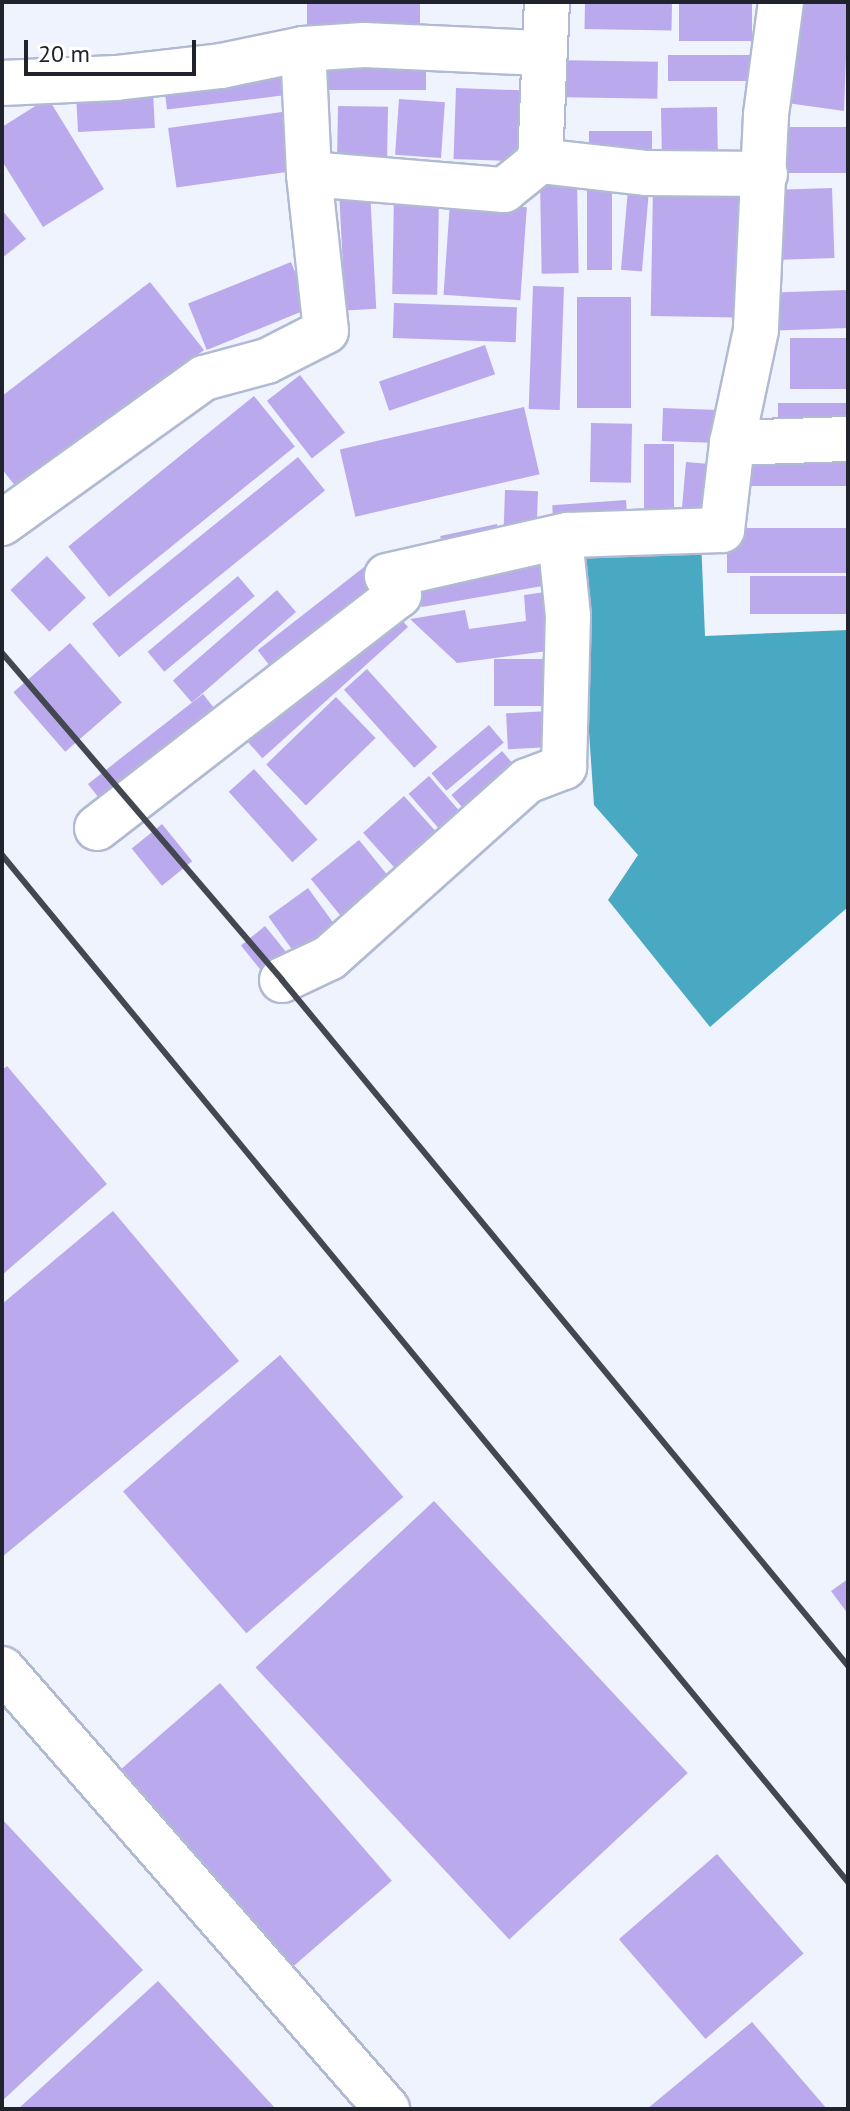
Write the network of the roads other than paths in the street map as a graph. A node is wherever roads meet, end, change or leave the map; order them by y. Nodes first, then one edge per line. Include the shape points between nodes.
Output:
1 (547, 2) edge
2 (781, 2) edge
3 (303, 49) junction
4 (543, 53) junction
5 (2, 83) edge
6 (540, 161) junction
7 (309, 174) junction
8 (765, 174) junction
9 (848, 439) edge
10 (732, 443) junction
11 (2, 523) edge
12 (560, 537) junction
13 (97, 828) dead end
14 (282, 980) dead end
15 (2, 1669) edge
16 (387, 2109) edge

1 - 4 street
2 - 8 street
3 - 4 street via 364,45
3 - 5 street via 221,66
3 - 7 street
4 - 6 street
6 - 7 street via 504,190
6 - 8 street via 647,173
7 - 11 street via 326,331 267,361 204,378
8 - 10 street via 756,330
9 - 10 street
10 - 12 street via 722,530
12 - 13 street via 387,576 399,595
12 - 14 street via 568,616 564,767 527,781 329,958
15 - 16 street

